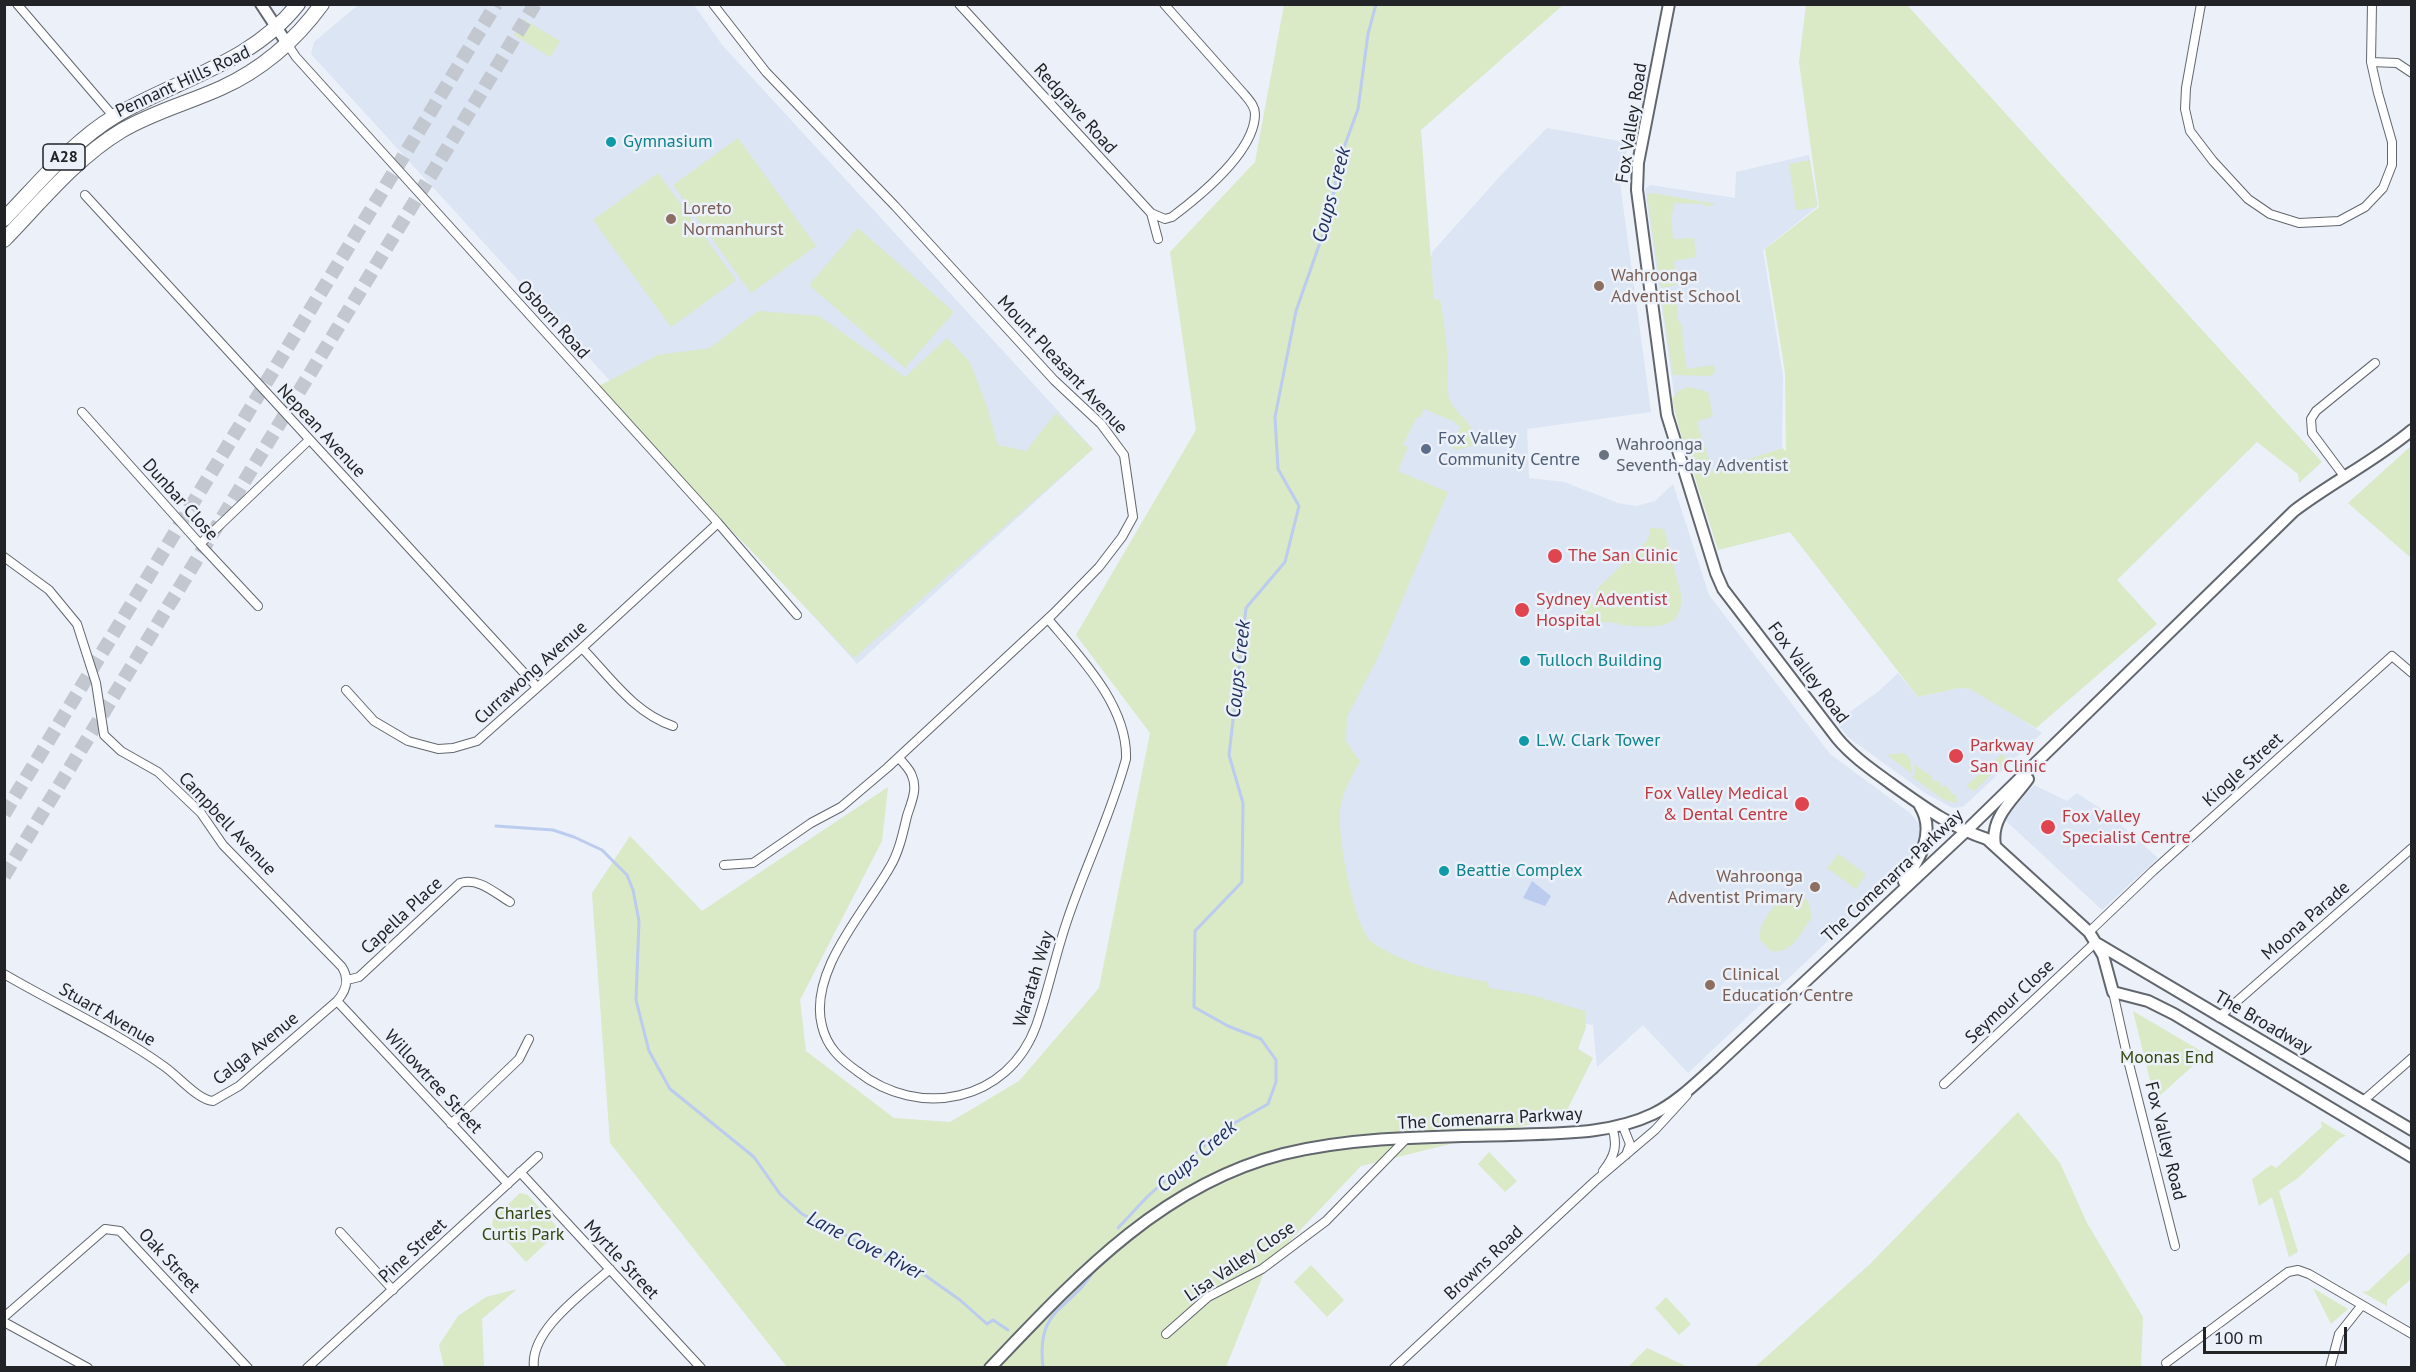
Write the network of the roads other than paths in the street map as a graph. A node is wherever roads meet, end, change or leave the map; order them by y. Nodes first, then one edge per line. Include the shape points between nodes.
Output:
1 (17, 4) edge
2 (261, 4) edge
3 (298, 4) edge
4 (322, 4) edge
5 (713, 4) edge
6 (959, 4) edge
7 (1164, 4) edge
8 (1669, 4) edge
9 (2201, 4) edge
10 (2372, 4) edge
11 (276, 27) junction
12 (288, 45) junction
13 (2371, 62) junction
14 (2412, 73) edge
15 (114, 117) junction
16 (85, 195) dead end
17 (1151, 213) junction
18 (4, 219) edge
19 (1158, 239) dead end
20 (4, 240) edge
21 (2375, 363) dead end
22 (82, 411) dead end
23 (2412, 430) edge
24 (309, 440) junction
25 (2344, 476) junction
26 (718, 523) junction
27 (200, 544) junction
28 (4, 557) edge
29 (258, 606) dead end
30 (797, 615) dead end
31 (1048, 618) junction
32 (582, 648) junction
33 (2412, 673) edge
34 (537, 687) junction
35 (345, 690) dead end
36 (673, 726) dead end
37 (2043, 756) junction
38 (899, 758) junction
39 (1918, 803) junction
40 (1965, 832) junction
41 (1995, 845) junction
42 (2412, 848) edge
43 (724, 865) dead end
44 (1891, 900) junction
45 (510, 902) dead end
46 (2089, 932) junction
47 (2097, 943) junction
48 (4, 974) edge
49 (347, 980) junction
50 (2113, 992) junction
51 (337, 1002) junction
52 (2219, 1017) junction
53 (529, 1039) dead end
54 (2412, 1058) edge
55 (1702, 1078) junction
56 (1944, 1084) dead end
57 (191, 1088) joint
58 (2363, 1101) junction
59 (451, 1124) junction
60 (1617, 1126) junction
61 (2412, 1130) edge
62 (1406, 1139) junction
63 (538, 1156) dead end
64 (1626, 1156) junction
65 (2412, 1157) edge
66 (520, 1172) junction
67 (1595, 1181) junction
68 (508, 1184) junction
69 (340, 1232) dead end
70 (2175, 1246) dead end
71 (610, 1269) junction
72 (393, 1290) junction
73 (2362, 1305) junction
74 (4, 1317) edge
75 (4, 1322) edge
76 (1166, 1334) dead end
77 (2412, 1334) edge
78 (2166, 1363) dead end
79 (88, 1368) edge
80 (248, 1368) edge
81 (307, 1368) edge
82 (534, 1368) edge
83 (701, 1368) edge
84 (990, 1368) edge
85 (1394, 1368) edge
86 (2330, 1368) edge

1 - 15 street
2 - 11 main road
3 - 11 highway, Pennant Hills Road / A28
4 - 12 highway, Pennant Hills Road / A28
5 - 31 street, Mount Pleasant Avenue via 766,72 896,206 1054,380 1101,424 1124,455 1133,517 1099,567
6 - 17 street, Redgrave Road
7 - 17 street via 1244,94 1255,115 1244,148 1214,180 1172,217 1165,219
8 - 39 main road, Fox Valley Road via 1638,163 1637,190 1667,415 1716,573 1723,589 1842,745
9 - 13 street via 2186,88 2190,130 2248,199 2270,214 2299,223 2339,221 2365,207 2383,188 2392,165 2392,142
10 - 13 street
11 - 12 main road
11 - 15 highway, Pennant Hills Road / A28 via 226,64
12 - 20 highway, Pennant Hills Road / A28 via 240,79 147,117 107,140
12 - 26 street, Osborn Road
13 - 14 street via 2397,63
15 - 18 highway, Pennant Hills Road / A28 via 76,145
16 - 24 street, Nepean Avenue
17 - 19 street, Redgrave Road
21 - 25 street via 2311,419 2312,433
22 - 27 street, Dunbar Close
23 - 25 main road, The Comenarra Parkway
24 - 27 street
24 - 34 street, Nepean Avenue
25 - 37 main road, The Comenarra Parkway via 2294,511
26 - 30 street, Osborn Road
26 - 32 street, Currawong Avenue
27 - 29 street, Dunbar Close
28 - 49 street, Campbell Avenue via 49,590 77,624 96,683 104,735 121,751 158,772 201,813 223,845 342,967
31 - 38 street, Mount Pleasant Avenue
31 - 38 street, Waratah Way via 1107,695 1126,745 1126,759 1066,923 1030,1041 1017,1061 986,1087 948,1098 900,1095 861,1075 833,1051 819,1008 826,977 844,940 891,866 915,788 912,775
32 - 34 street, Currawong Avenue
32 - 36 street via 638,708
33 - 46 street, Kiogle Street via 2392,656
34 - 35 street, Currawong Avenue via 477,741 438,749 384,729
37 - 40 main road, The Comenarra Parkway
37 - 41 main road via 2002,811 1994,832
38 - 43 street, Mount Pleasant Avenue via 841,807 753,863
39 - 40 main road, Fox Valley Road
39 - 44 main road via 1927,822 1925,843
40 - 41 main road, Fox Valley Road
40 - 44 main road, The Comenarra Parkway
41 - 46 main road, Fox Valley Road
42 - 52 street, Moona Parade
44 - 55 main road, The Comenarra Parkway
45 - 49 street, Capella Place via 477,883 460,883 359,977
46 - 47 main road, Fox Valley Road
47 - 50 main road, Fox Valley Road
47 - 52 main road, The Broadway
47 - 56 street, Seymour Close
48 - 57 street, Stuart Avenue via 137,1049
49 - 51 street
50 - 65 main road, The Broadway via 2148,1001 2174,1014
50 - 70 street, Fox Valley Road
51 - 57 street, Calga Avenue via 239,1086 217,1100 204,1100
51 - 59 street, Willowtree Street
52 - 58 main road, The Broadway
53 - 59 street via 519,1059
54 - 58 street
55 - 60 main road, The Comenarra Parkway via 1652,1114
55 - 64 street, Browns Road
58 - 61 main road, The Broadway
59 - 68 street, Willowtree Street
60 - 62 main road, The Comenarra Parkway via 1548,1134
60 - 64 street via 1630,1144
60 - 67 street, Browns Road via 1616,1151
62 - 76 street, Lisa Valley Close via 1326,1221 1262,1269 1208,1296
62 - 84 main road, The Comenarra Parkway via 1283,1154 1176,1199 1094,1263
63 - 66 street, Pine Street
64 - 67 street, Browns Road
66 - 68 street, Pine Street
66 - 71 street, Myrtle Street
67 - 85 street, Browns Road
68 - 72 street, Pine Street
69 - 72 street
71 - 82 street via 543,1333 536,1348
71 - 83 street, Myrtle Street
72 - 81 street, Pine Street
73 - 77 street
73 - 78 street via 2309,1274 2288,1272
73 - 86 street via 2339,1334
74 - 80 street, Oak Street via 105,1229 120,1231
75 - 79 street

